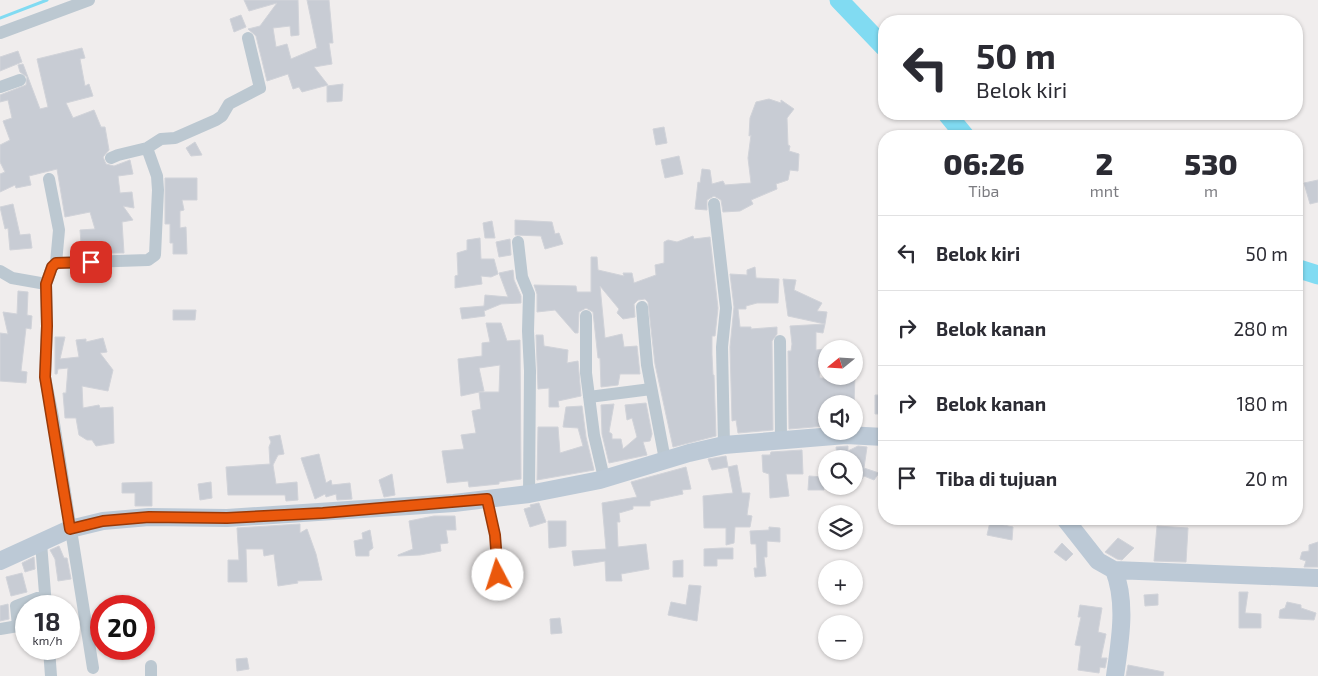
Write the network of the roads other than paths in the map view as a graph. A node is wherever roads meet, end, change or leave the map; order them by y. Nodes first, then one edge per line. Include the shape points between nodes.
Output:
1 (89, 0) edge
2 (0, 33) edge
3 (248, 38) dead end
4 (20, 80) dead end
5 (0, 87) edge
6 (148, 148) junction
7 (111, 158) dead end
8 (49, 179) dead end
9 (714, 204) dead end
10 (518, 242) dead end
11 (56, 263) junction
12 (0, 271) edge
13 (46, 284) junction
14 (642, 307) dead end
15 (586, 316) dead end
16 (780, 341) dead end
17 (651, 389) junction
18 (589, 397) junction
19 (878, 437) edge
20 (781, 439) junction
21 (724, 445) junction
22 (665, 460) junction
23 (604, 478) junction
24 (529, 494) junction
25 (487, 499) junction
26 (1069, 525) edge
27 (70, 529) junction
28 (41, 543) junction
29 (0, 561) edge
30 (1114, 570) junction
31 (498, 575) dead end
32 (1318, 578) edge
33 (45, 595) edge
34 (15, 626) edge
35 (0, 629) edge
36 (50, 660) edge
37 (92, 668) dead end
38 (51, 676) edge
39 (1115, 676) edge

1 - 2 street
3 - 6 street via 260,88 229,104 216,120
4 - 5 street
6 - 7 street
6 - 11 street via 158,190 154,258
8 - 11 street via 58,230
9 - 21 street via 726,308 722,347
10 - 24 street via 522,276 529,294
11 - 13 street
12 - 13 street via 12,278
13 - 27 street via 46,386
14 - 17 street
15 - 18 street
16 - 20 street
17 - 18 street
17 - 22 street
18 - 23 street
19 - 20 street
20 - 21 street
21 - 22 street
22 - 23 street
23 - 24 street
24 - 25 street
25 - 27 street via 323,513 227,518 149,517 103,521
25 - 31 lane via 495,535
26 - 30 street via 1098,561
27 - 28 street
27 - 37 street
28 - 29 street
28 - 33 street
30 - 32 street
30 - 39 street via 1122,600
34 - 35 street
36 - 38 street

